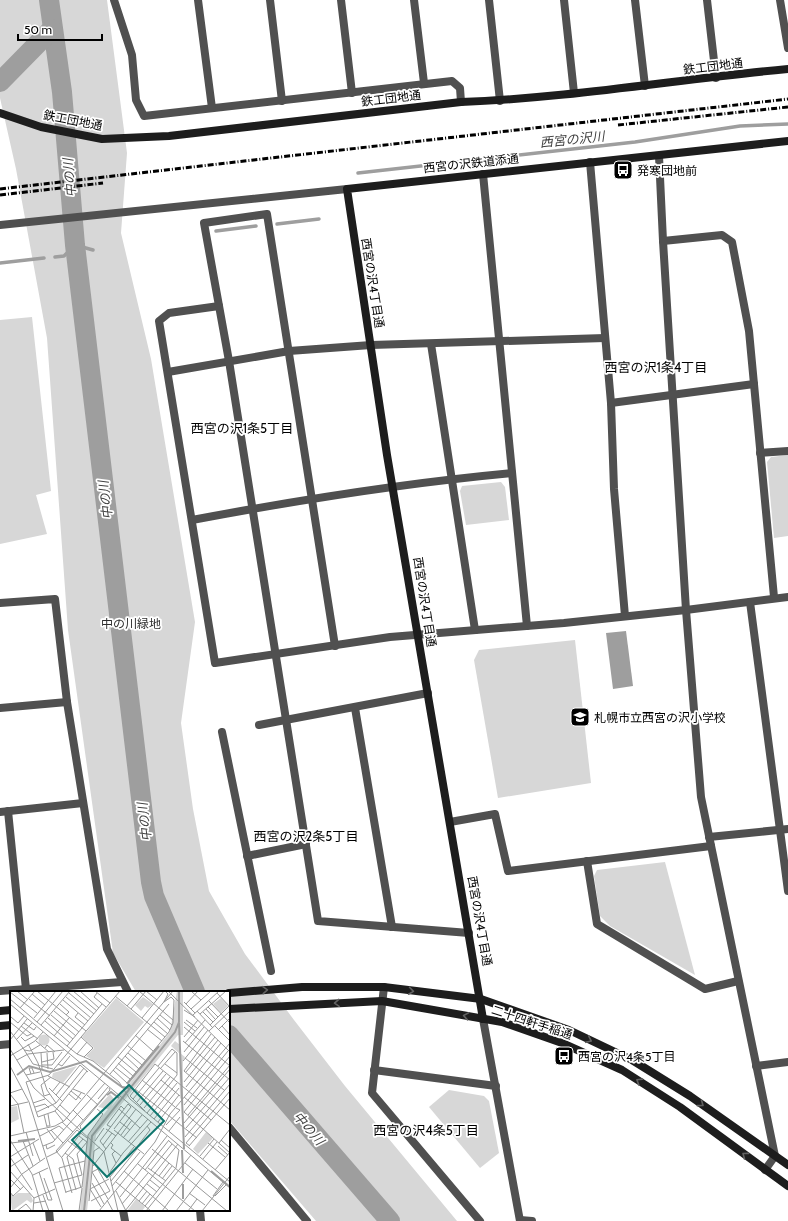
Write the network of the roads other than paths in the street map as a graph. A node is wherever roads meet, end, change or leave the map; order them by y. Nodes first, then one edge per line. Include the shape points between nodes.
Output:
1 (114, 0) edge
2 (198, 0) edge
3 (270, 0) edge
4 (341, 0) edge
5 (414, 0) edge
6 (489, 0) edge
7 (564, 0) edge
8 (635, 0) edge
9 (707, 0) edge
10 (780, 0) edge
11 (788, 48) edge
12 (788, 69) edge
13 (716, 78) junction
14 (424, 83) junction
15 (645, 86) junction
16 (352, 93) junction
17 (574, 93) junction
18 (282, 101) junction
19 (500, 101) junction
20 (461, 102) junction
21 (212, 108) junction
22 (0, 113) edge
23 (788, 141) edge
24 (659, 156) junction
25 (590, 162) junction
26 (483, 174) junction
27 (347, 189) junction
28 (0, 225) edge
29 (663, 241) junction
30 (219, 306) junction
31 (605, 338) junction
32 (499, 342) junction
33 (430, 344) junction
34 (371, 345) junction
35 (289, 351) junction
36 (229, 361) junction
37 (168, 372) junction
38 (754, 384) junction
39 (672, 394) junction
40 (610, 403) junction
41 (788, 450) edge
42 (760, 454) junction
43 (512, 473) junction
44 (452, 479) junction
45 (393, 487) junction
46 (312, 500) junction
47 (252, 508) junction
48 (192, 520) junction
49 (788, 596) edge
50 (774, 597) junction
51 (750, 602) junction
52 (0, 603) edge
53 (686, 610) junction
54 (625, 616) junction
55 (527, 626) junction
56 (475, 630) junction
57 (418, 634) junction
58 (335, 646) junction
59 (275, 654) junction
60 (428, 694) junction
61 (67, 702) junction
62 (0, 708) edge
63 (355, 708) junction
64 (286, 720) junction
65 (259, 725) dead end
66 (222, 732) dead end
67 (84, 803) junction
68 (4, 812) edge
69 (450, 822) junction
70 (784, 829) edge
71 (709, 837) junction
72 (306, 844) junction
73 (711, 846) junction
74 (247, 856) junction
75 (587, 862) junction
76 (788, 891) edge
77 (392, 927) junction
78 (469, 933) junction
79 (271, 971) dead end
80 (738, 981) junction
81 (122, 982) junction
82 (384, 987) junction
83 (26, 989) junction
84 (0, 991) edge
85 (127, 991) edge
86 (230, 993) edge
87 (481, 999) junction
88 (382, 1001) junction
89 (10, 1010) edge
90 (230, 1010) edge
91 (0, 1011) edge
92 (483, 1019) junction
93 (10, 1025) edge
94 (0, 1026) edge
95 (10, 1044) edge
96 (0, 1045) edge
97 (788, 1062) edge
98 (756, 1066) junction
99 (374, 1070) junction
100 (496, 1086) junction
101 (230, 1128) edge
102 (775, 1156) junction
103 (788, 1165) edge
104 (765, 1170) junction
105 (788, 1186) edge
106 (49, 1211) edge
107 (123, 1211) edge
108 (200, 1211) edge
109 (520, 1220) edge
110 (50, 1221) edge
111 (124, 1221) edge
112 (201, 1221) edge
113 (307, 1221) edge
114 (480, 1221) edge
115 (532, 1221) edge

1 - 21 street via 132,55 136,100 144,116
2 - 21 street
3 - 18 street
4 - 16 street
5 - 14 street
6 - 19 street
7 - 17 street
8 - 15 street
9 - 13 street
10 - 11 street
12 - 13 street, 鉄工団地通
13 - 15 street, 鉄工団地通
14 - 16 street
14 - 20 street via 452,81 460,88
15 - 17 street, 鉄工団地通
16 - 18 street
17 - 19 street, 鉄工団地通
18 - 21 street
19 - 20 street, 鉄工団地通
20 - 22 street, 鉄工団地通 via 169,136 102,139 40,127
23 - 24 street, 西宮の沢鉄道添通
24 - 25 street, 西宮の沢鉄道添通
24 - 29 street
25 - 26 street, 西宮の沢鉄道添通
25 - 31 street
26 - 27 street, 西宮の沢鉄道添通
26 - 32 street
27 - 28 street
27 - 34 street, 西宮の沢4丁目通
29 - 38 street via 722,235 732,242 749,331
29 - 39 street
30 - 35 street via 204,223 267,214
30 - 36 street
30 - 37 street via 169,313 158,321
31 - 32 street
31 - 40 street
32 - 33 street
32 - 43 street
33 - 34 street
33 - 44 street
34 - 35 street
34 - 45 street, 西宮の沢4丁目通
35 - 36 street
35 - 46 street
36 - 37 street
36 - 47 street
37 - 48 street
38 - 39 street
38 - 42 street
39 - 40 street
39 - 53 street
40 - 54 street via 615,504
41 - 42 street
42 - 50 street
43 - 44 street
43 - 55 street
44 - 45 street
44 - 56 street
45 - 46 street
45 - 57 street, 西宮の沢4丁目通
46 - 47 street
46 - 58 street
47 - 48 street
47 - 59 street
48 - 59 street via 214,663
49 - 50 street
50 - 51 street
51 - 53 street
51 - 70 street
52 - 61 street via 55,599
53 - 54 street
53 - 71 street via 701,797
54 - 55 street
55 - 56 street
56 - 57 street
57 - 58 street
57 - 60 street, 西宮の沢4丁目通
58 - 59 street
59 - 64 street
60 - 63 street
60 - 69 street, 西宮の沢4丁目通
61 - 62 street
61 - 67 street
63 - 64 street
63 - 77 street
64 - 65 street
64 - 72 street
66 - 74 street
67 - 68 street
67 - 81 street via 107,949
68 - 83 street
69 - 75 street via 495,814 508,871
69 - 78 street, 西宮の沢4丁目通
70 - 71 street
70 - 76 street
71 - 73 street
72 - 74 street
72 - 77 street via 318,921
73 - 75 street
73 - 80 street
74 - 79 street
75 - 80 street via 597,924 705,989
77 - 78 street
78 - 87 street, 西宮の沢4丁目通
80 - 98 street
81 - 83 street
81 - 85 street
86 -> 82 street, 二十四軒手稲通 via 302,987
82 -> 87 street, 二十四軒手稲通
82 - 88 street
83 - 84 street
87 - 92 street, 西宮の沢4丁目通
87 -> 102 street, 二十四軒手稲通 via 569,1030 632,1060 690,1096
88 -> 90 street, 二十四軒手稲通
92 -> 88 street, 二十四軒手稲通
88 - 99 street
89 - 91 street
92 - 100 street
104 -> 92 street, 二十四軒手稲通 via 680,1107 622,1070 562,1043 502,1022
93 - 94 street
95 - 96 street
97 - 98 street
98 - 102 street
99 - 100 street
99 - 114 street via 372,1093
100 - 109 street
101 - 113 street
102 - 103 street, 二十四軒手稲通
102 - 104 street
104 - 105 street, 二十四軒手稲通
106 - 110 street
107 - 111 street
108 - 112 street
109 - 115 street

